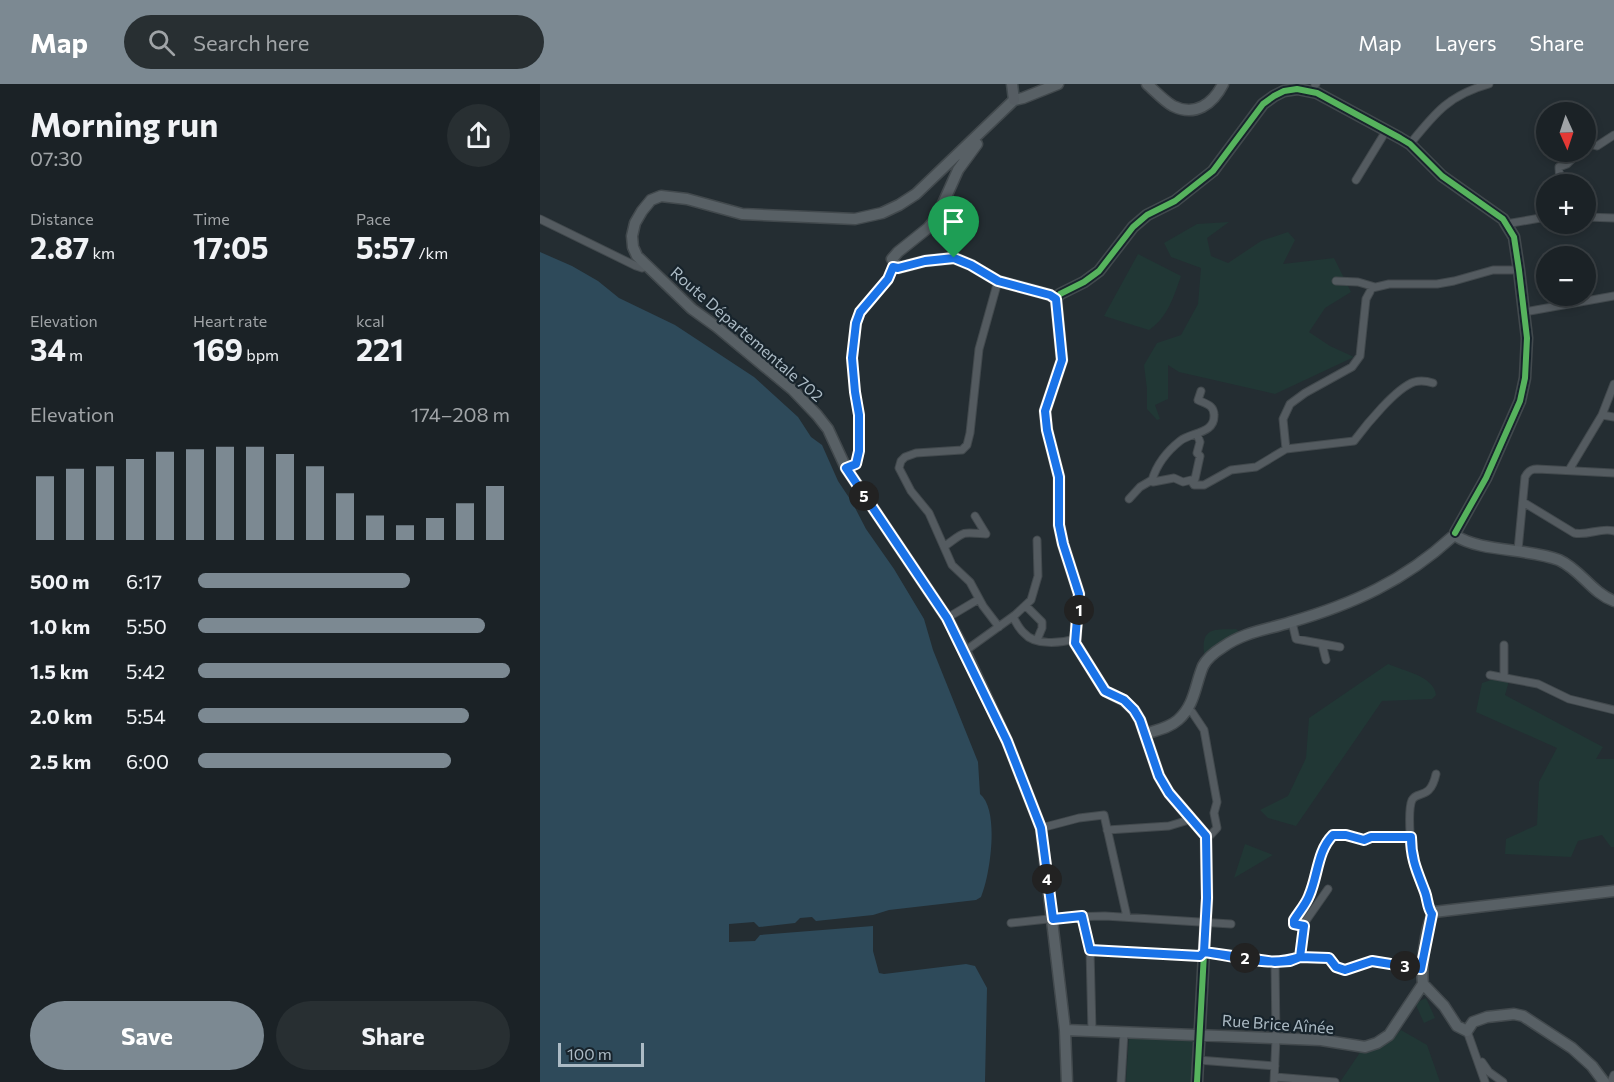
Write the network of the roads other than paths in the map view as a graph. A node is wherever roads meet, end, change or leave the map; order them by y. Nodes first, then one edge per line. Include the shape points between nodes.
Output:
1 (1012, 84) edge
2 (1058, 84) edge
3 (1147, 84) edge
4 (1223, 84) edge
5 (1489, 84) edge
6 (1315, 87) edge
7 (1014, 100) junction
8 (982, 131) junction
9 (1386, 131) junction
10 (1614, 135) edge
11 (1410, 144) junction
12 (1596, 146) edge
13 (1570, 162) edge
14 (1559, 174) edge
15 (1356, 180) dead end
16 (1596, 217) edge
17 (1536, 218) edge
18 (1614, 218) edge
19 (540, 219) edge
20 (1506, 224) junction
21 (647, 266) junction
22 (898, 268) junction
23 (1519, 270) junction
24 (1336, 280) dead end
25 (998, 281) junction
26 (1375, 287) junction
27 (1614, 297) edge
28 (1056, 299) junction
29 (1524, 312) junction
30 (1433, 383) dead end
31 (1614, 384) edge
32 (1201, 391) dead end
33 (1602, 415) junction
34 (1614, 417) edge
35 (1197, 434) junction
36 (1286, 449) junction
37 (846, 468) junction
38 (1569, 470) junction
39 (1614, 473) edge
40 (1191, 480) junction
41 (1150, 481) junction
42 (1130, 499) dead end
43 (1523, 502) junction
44 (975, 516) dead end
45 (1614, 531) edge
46 (1454, 535) junction
47 (1037, 540) dead end
48 (945, 546) junction
49 (1518, 550) junction
50 (979, 599) junction
51 (1614, 601) edge
52 (1026, 606) junction
53 (1013, 617) junction
54 (947, 618) junction
55 (1292, 622) junction
56 (999, 627) junction
57 (1075, 639) junction
58 (1037, 640) junction
59 (1322, 644) junction
60 (1504, 645) dead end
61 (1340, 647) dead end
62 (965, 651) junction
63 (1326, 660) dead end
64 (1490, 675) dead end
65 (1503, 677) junction
66 (1614, 710) edge
67 (1186, 711) junction
68 (1145, 734) junction
69 (1436, 774) dead end
70 (1192, 819) junction
71 (1041, 828) junction
72 (1107, 830) junction
73 (1411, 837) junction
74 (1206, 840) junction
75 (1328, 889) dead end
76 (1614, 891) edge
77 (1432, 914) junction
78 (1082, 916) junction
79 (1127, 917) junction
80 (1053, 919) junction
81 (1011, 923) dead end
82 (1206, 923) junction
83 (1231, 924) dead end
84 (1304, 926) junction
85 (1090, 950) junction
86 (1204, 952) junction
87 (1300, 957) junction
88 (1275, 962) junction
89 (1421, 969) junction
90 (1422, 984) junction
91 (1065, 1030) junction
92 (1092, 1031) junction
93 (1467, 1031) junction
94 (1124, 1032) junction
95 (1199, 1034) junction
96 (1276, 1038) junction
97 (1476, 1055) junction
98 (1198, 1060) junction
99 (1275, 1065) junction
100 (1614, 1075) edge
101 (1275, 1079) edge
102 (1067, 1082) edge
103 (1121, 1082) edge
104 (1197, 1082) edge
105 (1335, 1082) edge
106 (1485, 1082) edge
107 (1503, 1082) edge
108 (1604, 1082) edge
109 (1611, 1082) edge

1 - 7 main road
2 - 7 street, Route Départementale 702
3 - 4 street via 1171,105 1197,110 1218,95
5 - 11 street via 1463,92 1442,107
6 - 9 street
6 - 28 street via 1284,91 1263,104 1213,171 1175,201 1147,215 1099,271
7 - 8 street, Route Départementale 702
8 - 21 street, Route Départementale 702 via 916,194 868,217 742,214 687,199 662,196 651,200 635,223 632,236 637,256
8 - 22 street via 982,139 958,170 937,217 892,257
9 - 11 street
9 - 15 street
10 - 12 street
11 - 20 street via 1442,176
13 - 14 street via 1559,168
16 - 18 street
17 - 20 street
19 - 21 street via 636,266
20 - 23 street via 1514,237
21 - 37 street, Route Départementale 702 via 692,309 793,390 828,429
22 - 25 street via 954,258
22 - 37 street via 893,267 856,323 852,358 859,451 856,464
23 - 26 street via 1493,270 1437,284
23 - 29 street
24 - 26 street
25 - 28 street
25 - 48 street via 979,349 967,446 962,450 910,454 899,464 902,477 929,513
26 - 36 street via 1366,299 1360,356 1352,367 1290,405 1282,427
27 - 29 street
28 - 57 street via 1062,360 1045,411 1059,477 1061,534 1079,594
29 - 46 street via 1527,358 1520,401 1486,478
30 - 36 street via 1412,382 1354,441
31 - 33 street
32 - 35 street via 1198,400 1211,405 1215,418 1211,427
33 - 34 street
33 - 38 street
35 - 40 street via 1200,456 1195,479
35 - 41 street via 1188,435 1172,448 1157,465
36 - 40 street via 1256,467 1231,470 1204,485
37 - 54 street, Route Départementale 702
38 - 39 street
38 - 43 street via 1531,469 1525,477
40 - 41 street
41 - 42 street
43 - 45 street via 1574,533
43 - 49 street
44 - 48 street via 985,534 964,533
46 - 49 street via 1469,542
46 - 55 street via 1383,587
47 - 52 street via 1038,576
48 - 50 street via 952,566 970,582
49 - 51 street via 1566,563 1599,593
50 - 54 street
50 - 56 street
52 - 53 street
52 - 58 street via 1042,622
53 - 56 street
53 - 58 street via 1024,634
54 - 62 street, Route Départementale 702
55 - 59 street via 1296,639
55 - 67 street via 1239,637 1211,656 1204,664
56 - 62 street
57 - 58 street
57 - 68 street via 1105,691 1134,710
59 - 61 street
59 - 63 street
60 - 65 street
62 - 71 street, Route Départementale 702 via 1007,741
64 - 65 street
65 - 66 street via 1539,684 1569,699
67 - 68 street via 1166,727
67 - 74 street via 1192,712 1204,730 1217,802 1217,828
68 - 70 street via 1159,776
69 - 73 street via 1427,793 1412,799
70 - 72 street via 1169,826
70 - 74 street
71 - 72 street via 1104,815
71 - 80 street, Route Départementale 702
72 - 79 street
73 - 77 street via 1416,872
73 - 84 street via 1364,840 1333,835 1319,861 1309,897 1294,920 1294,924
74 - 82 street
75 - 84 street
76 - 77 street
77 - 89 street
78 - 79 street
78 - 80 street
78 - 85 street
79 - 82 street
80 - 81 street
80 - 91 street, Route Départementale 702
82 - 83 street
82 - 86 street
84 - 87 street
85 - 86 street via 1200,956
85 - 92 street
86 - 88 street
86 - 95 street
87 - 88 street
87 - 89 street via 1329,958 1345,970 1372,961
88 - 96 street
89 - 90 street
90 - 93 street via 1458,1026
90 - 96 street, Rue Brice Aînée via 1389,1035 1377,1044 1365,1047
91 - 92 street, Rue Brice Aînée
91 - 102 street, Route Départementale 702
92 - 94 street, Rue Brice Aînée
93 - 97 street
93 - 108 street via 1473,1022 1487,1017 1523,1016 1572,1048
94 - 95 street, Rue Brice Aînée
94 - 103 street
95 - 96 street, Rue Brice Aînée
95 - 98 street
96 - 99 street
97 - 106 street
97 - 107 street
98 - 99 street
98 - 104 street
99 - 101 street
100 - 109 street
101 - 105 street

